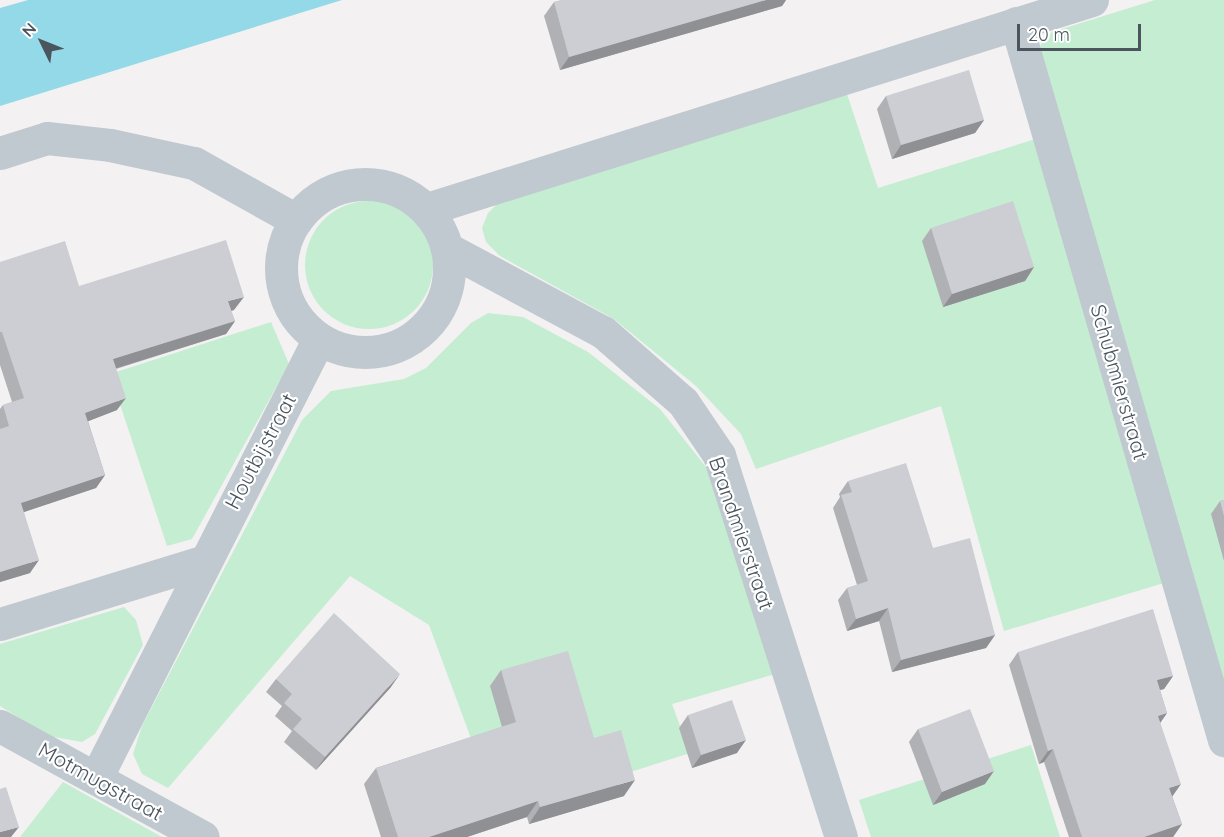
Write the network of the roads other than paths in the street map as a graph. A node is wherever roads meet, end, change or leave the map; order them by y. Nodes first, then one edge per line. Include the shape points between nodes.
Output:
1 (1092, 0) edge
2 (1016, 23) junction
3 (0, 153) edge
4 (427, 209) junction
5 (296, 220) junction
6 (448, 249) junction
7 (318, 339) junction
8 (202, 562) junction
9 (0, 624) edge
10 (0, 726) edge
11 (1224, 740) edge
12 (96, 778) junction
13 (202, 837) edge
14 (841, 837) edge

1 - 2 street
2 - 4 street
2 - 11 street, Schubmierstraat
3 - 5 street via 46,138 110,145 194,163
4 - 5 street via 384,184 359,183 334,189 312,201
4 - 6 street
5 - 7 street via 285,240 280,262 282,285 289,306
6 - 7 street via 450,278 441,305 424,328 401,345 374,352 345,350
6 - 14 street, Brandmierstraat via 603,332 683,402 719,455
7 - 8 street, Houtbijstraat
8 - 9 street
8 - 12 street, Houtbijstraat
10 - 12 street, Motmugstraat
12 - 13 street, Motmugstraat

